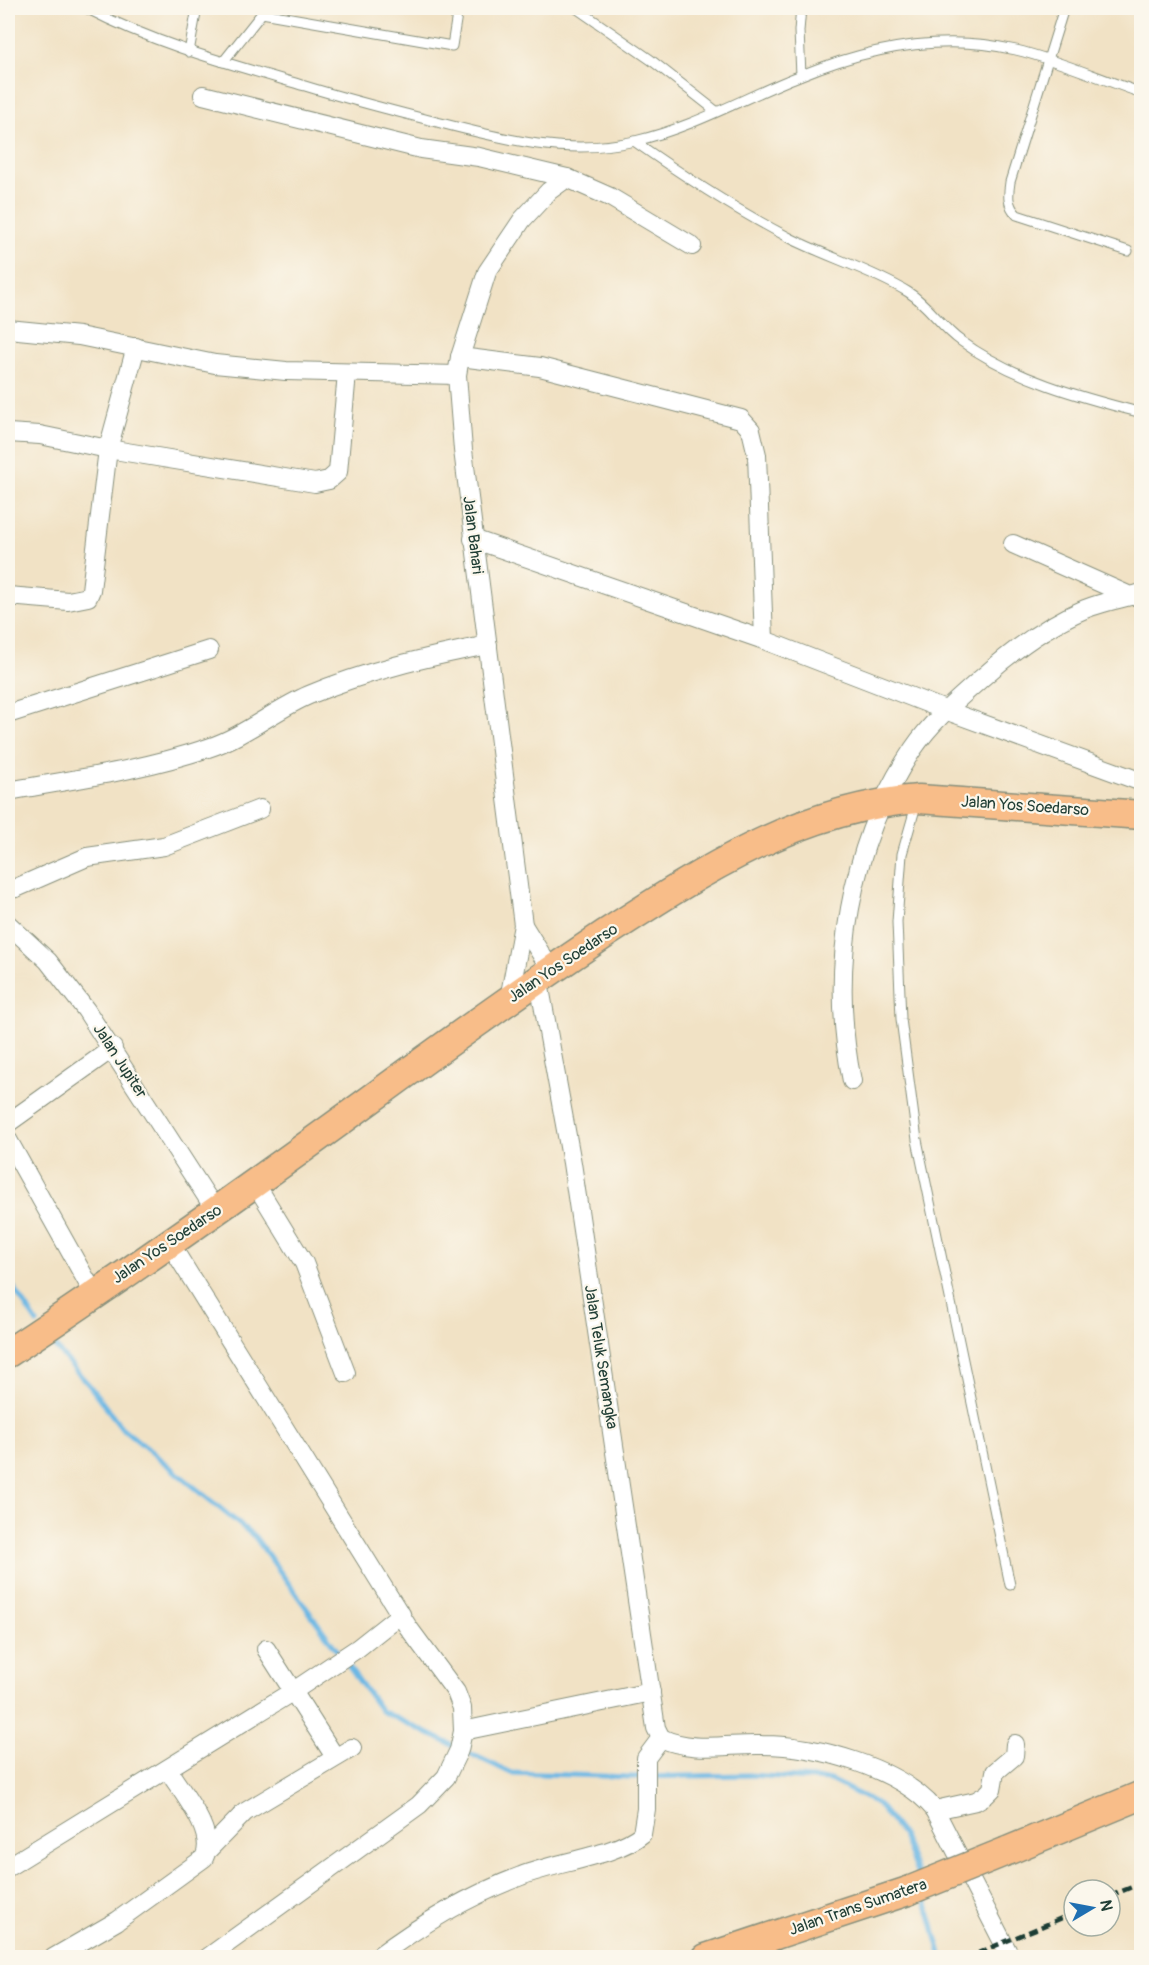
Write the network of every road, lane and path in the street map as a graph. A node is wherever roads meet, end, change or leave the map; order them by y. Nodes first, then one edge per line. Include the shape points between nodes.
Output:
1 (86, 8) edge
2 (197, 8) edge
3 (458, 8) edge
4 (576, 8) edge
5 (801, 8) edge
6 (1064, 8) edge
7 (263, 10) edge
8 (189, 52) junction
9 (1048, 61) junction
10 (223, 62) junction
11 (801, 75) junction
12 (1142, 93) edge
13 (203, 95) dead end
14 (716, 111) junction
15 (634, 141) junction
16 (567, 178) junction
17 (692, 246) dead end
18 (1128, 251) dead end
19 (8, 329) edge
20 (136, 347) junction
21 (460, 357) junction
22 (347, 373) junction
23 (457, 375) junction
24 (1142, 412) edge
25 (8, 433) edge
26 (108, 449) junction
27 (473, 539) junction
28 (1013, 544) dead end
29 (1136, 594) edge
30 (8, 596) edge
31 (764, 640) junction
32 (488, 645) junction
33 (208, 650) dead end
34 (945, 710) junction
35 (8, 714) edge
36 (1142, 782) edge
37 (8, 791) edge
38 (919, 799) junction
39 (883, 801) junction
40 (260, 809) dead end
41 (1142, 815) edge
42 (8, 889) edge
43 (8, 924) edge
44 (523, 925) junction
45 (545, 973) junction
46 (509, 999) junction
47 (113, 1048) junction
48 (852, 1081) dead end
49 (8, 1123) edge
50 (8, 1140) edge
51 (255, 1183) junction
52 (216, 1211) junction
53 (169, 1242) junction
54 (94, 1294) junction
55 (16, 1347) edge
56 (346, 1373) dead end
57 (1010, 1585) dead end
58 (401, 1614) junction
59 (266, 1649) dead end
60 (293, 1691) junction
61 (651, 1692) junction
62 (463, 1731) junction
63 (661, 1738) junction
64 (1014, 1744) dead end
65 (352, 1748) dead end
66 (335, 1757) junction
67 (168, 1770) junction
68 (1142, 1795) edge
69 (935, 1810) junction
70 (209, 1849) junction
71 (8, 1867) edge
72 (1010, 1956) dead end
73 (53, 1958) edge
74 (207, 1958) edge
75 (376, 1958) edge
76 (706, 1958) edge

1 - 8 lane
2 - 8 lane
3 - 7 lane via 452,46
4 - 14 lane
5 - 11 lane
6 - 9 lane
7 - 10 lane
8 - 10 lane
9 - 11 lane via 1015,50 969,44 900,46 864,52
9 - 12 lane
9 - 18 lane via 1010,182 1011,209 1017,215
10 - 15 lane via 504,140 554,147
11 - 14 lane
13 - 16 street via 409,146 479,157
14 - 15 lane
15 - 24 lane via 692,181 792,239 886,280 927,305 959,340 991,360 1084,398
16 - 17 street via 610,197
16 - 21 street, Jalan Bahari via 522,220 487,272
19 - 20 street
20 - 22 street via 215,364
20 - 26 street
21 - 23 street, Jalan Bahari
21 - 31 street via 540,367 741,419 751,430 757,454
22 - 23 street
22 - 26 street via 338,472 329,480 315,483
23 - 27 street, Jalan Bahari
25 - 26 street via 40,435
26 - 30 street via 88,597 68,601
27 - 31 street
27 - 32 street, Jalan Bahari
28 - 29 street
29 - 34 street via 1086,608 1051,626 1003,659
31 - 34 street
32 - 37 street via 412,659 307,696 267,721 211,747 138,769
32 - 44 street, Jalan Bahari
33 - 35 street
34 - 36 street
34 - 39 street via 914,747
38 - 39 highway, Jalan Yos Soedarso
38 - 41 highway, Jalan Yos Soedarso
38 - 57 lane via 902,854 899,888 901,1019 917,1140
39 - 45 highway, Jalan Yos Soedarso via 815,819 768,837 669,892
39 - 48 street via 867,842 844,945 845,1048
40 - 42 street via 164,846 87,857
43 - 47 street, Jalan Jupiter via 48,961
44 - 45 street, Jalan Bahari
44 - 46 street, Jalan Bahari
45 - 46 highway, Jalan Yos Soedarso
45 - 61 street, Jalan Teluk Semangka
46 - 51 highway, Jalan Yos Soedarso
47 - 49 street
47 - 52 street, Jalan Jupiter
50 - 54 street
51 - 52 highway, Jalan Yos Soedarso
51 - 56 street via 303,1263
52 - 53 highway, Jalan Yos Soedarso
53 - 54 highway, Jalan Yos Soedarso
53 - 58 street
54 - 55 highway, Jalan Yos Soedarso
58 - 60 street
58 - 62 street via 456,1692 462,1708
59 - 60 street
60 - 66 street
60 - 67 street
61 - 62 street
61 - 63 street, Jalan Teluk Semangka
62 - 74 street via 446,1777 419,1805
63 - 69 street via 692,1747 763,1744 828,1754 907,1784
63 - 75 street via 646,1758 642,1834 630,1844 561,1862 473,1896 421,1924
64 - 69 street via 1014,1756 995,1773 992,1789 986,1795
65 - 66 street
66 - 70 street via 245,1812
67 - 70 street via 206,1832
67 - 71 street
68 - 76 highway, Jalan Trans Sumatera, bridge via 908,1891
69 - 72 street
70 - 73 street via 204,1858 117,1921

